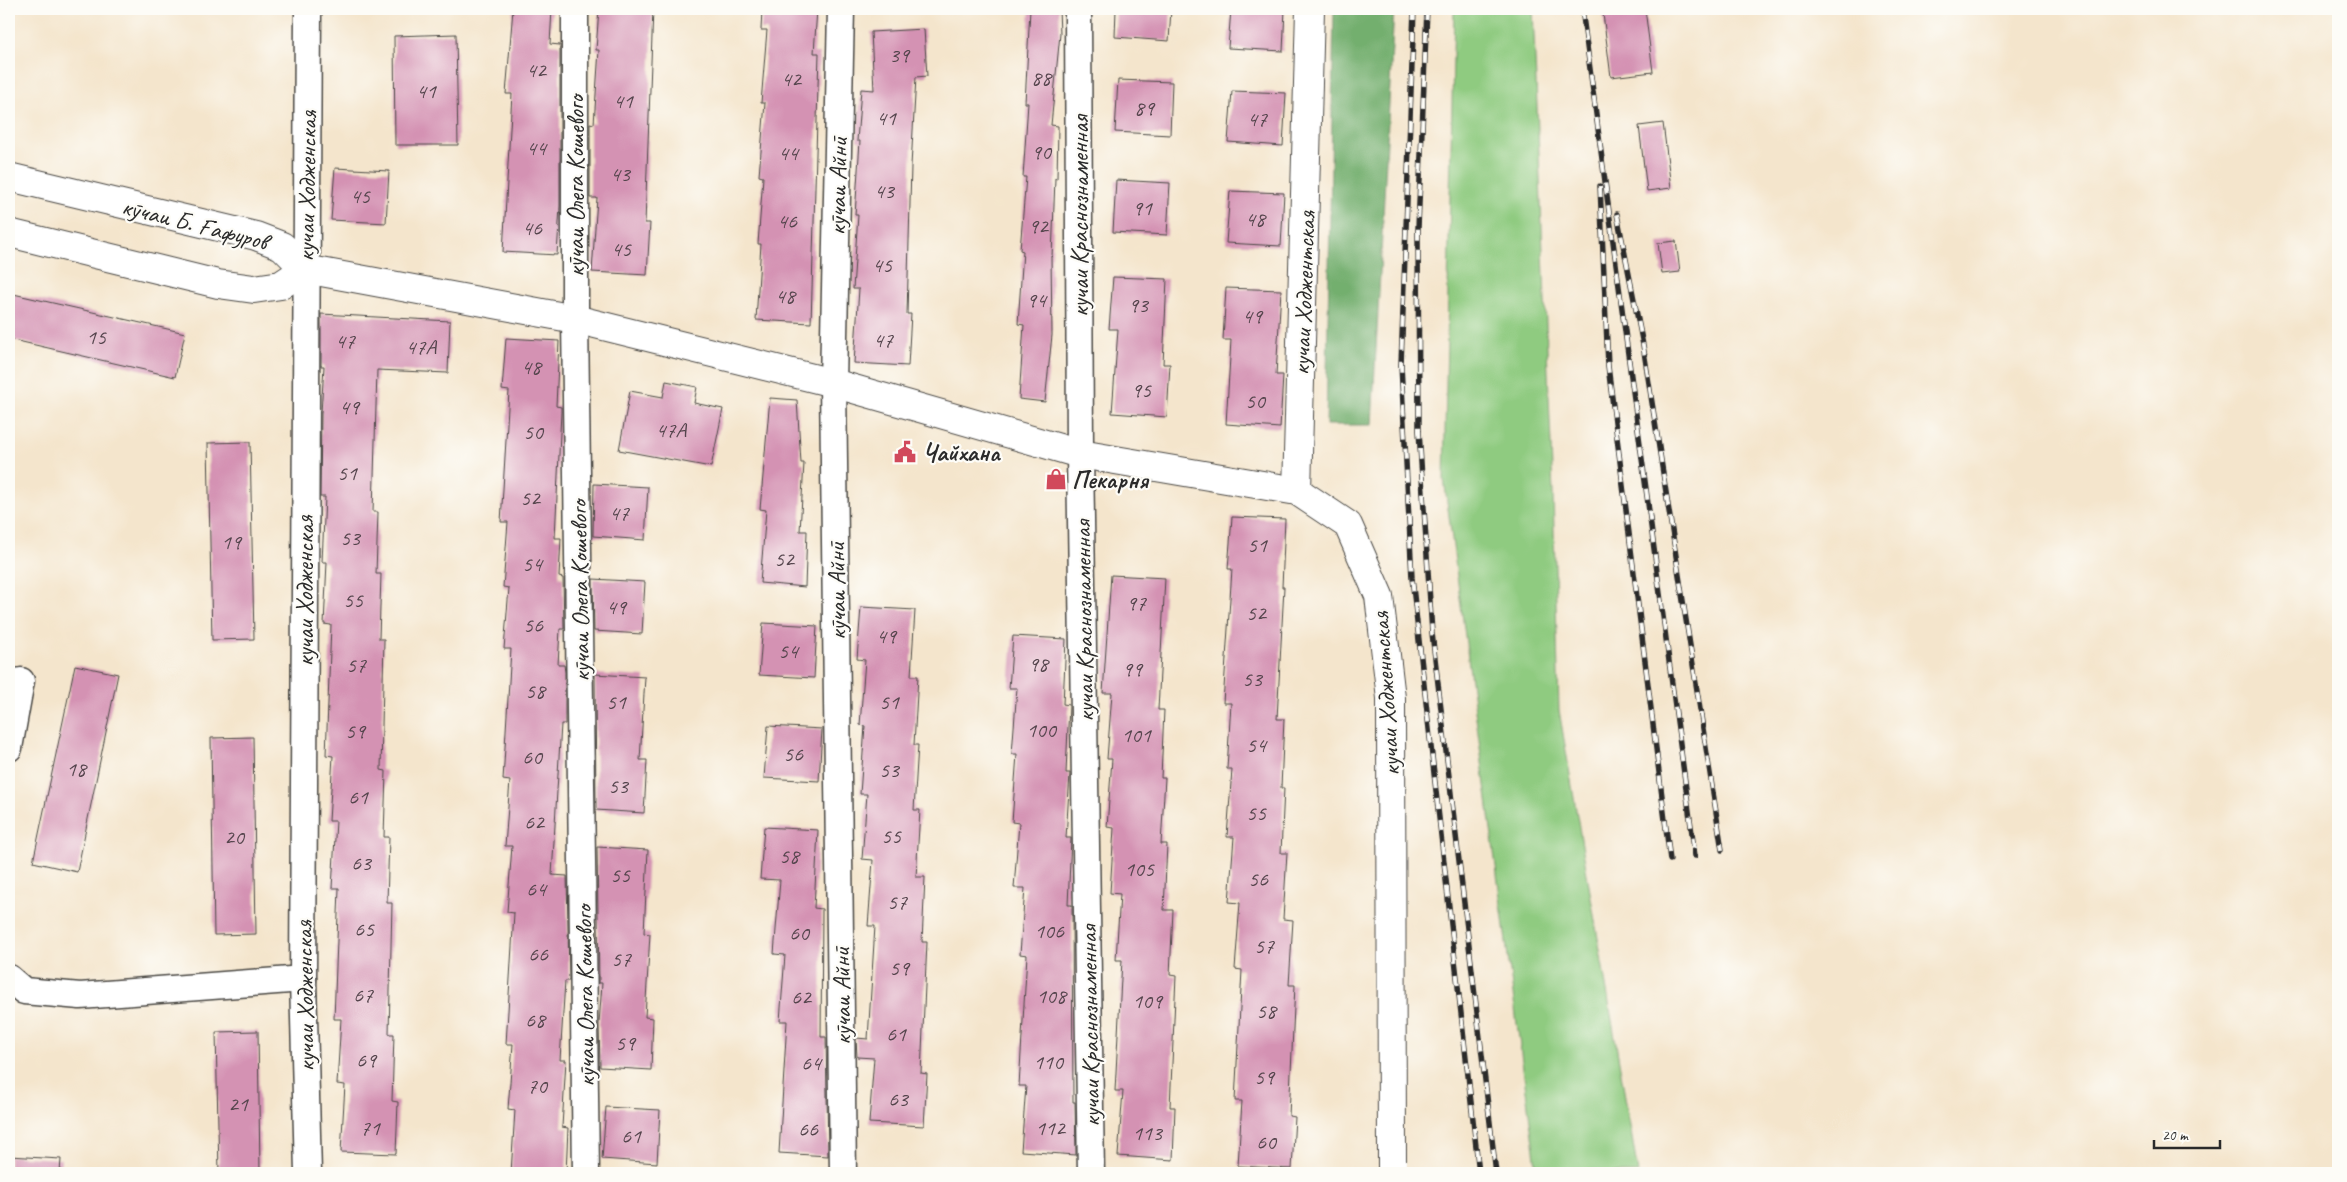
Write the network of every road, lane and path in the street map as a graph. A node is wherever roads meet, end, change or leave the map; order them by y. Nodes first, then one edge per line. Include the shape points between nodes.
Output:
1 (308, 9) edge
2 (575, 9) edge
3 (841, 9) edge
4 (1078, 9) edge
5 (1310, 9) edge
6 (9, 177) edge
7 (9, 233) edge
8 (305, 269) junction
9 (575, 319) junction
10 (834, 383) junction
11 (1080, 454) junction
12 (1297, 491) junction
13 (21, 681) dead end
14 (9, 748) edge
15 (9, 978) edge
16 (303, 979) junction
17 (308, 1173) edge
18 (586, 1173) edge
19 (844, 1173) edge
20 (1091, 1173) edge
21 (1392, 1173) edge

1 - 8 street, кучаи Ходженская
2 - 9 street, кӯчаи Олега Кошевого
3 - 10 street, кӯчаи Айнӣ
4 - 11 street, кучаи Краснознаменная
5 - 12 main road, кучаи Ходжентская
6 - 8 main road, кӯчаи Б. Ғафуров via 256,236 282,246
7 - 8 main road, кӯчаи Б. Ғафуров via 218,284 254,289 281,285
8 - 9 main road
8 - 16 street, кучаи Ходженская
9 - 10 main road
9 - 18 street, кӯчаи Олега Кошевого
10 - 11 main road
10 - 19 street, кӯчаи Айнӣ
11 - 12 main road
11 - 20 street, кучаи Краснознаменная
12 - 21 main road, кучаи Ходжентская via 1348,525 1379,596 1391,698
13 - 14 street
15 - 16 street via 24,991 80,996
16 - 17 street, кучаи Ходженская

